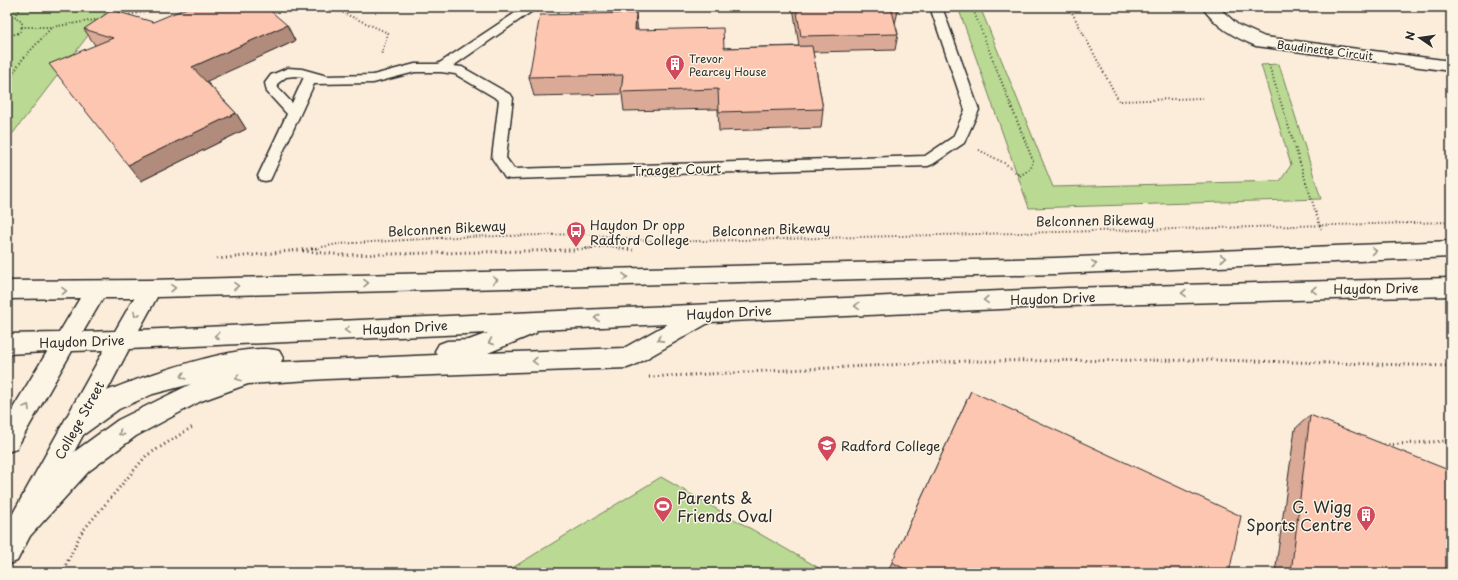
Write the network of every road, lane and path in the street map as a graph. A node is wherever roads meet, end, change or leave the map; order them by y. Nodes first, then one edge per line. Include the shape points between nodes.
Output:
1 (21, 7) edge
2 (177, 7) edge
3 (330, 7) edge
4 (532, 7) edge
5 (936, 7) edge
6 (972, 7) edge
7 (1069, 7) edge
8 (1210, 7) edge
9 (121, 16) edge
10 (106, 18) edge
11 (22, 27) junction
12 (52, 27) junction
13 (7, 36) edge
14 (1262, 42) junction
15 (1451, 66) edge
16 (441, 68) junction
17 (333, 79) junction
18 (373, 79) junction
19 (7, 84) edge
20 (1202, 98) dead end
21 (294, 113) junction
22 (959, 140) junction
23 (265, 176) dead end
24 (1451, 222) edge
25 (1319, 224) junction
26 (1322, 234) dead end
27 (1451, 249) edge
28 (214, 260) dead end
29 (1451, 287) edge
30 (150, 289) junction
31 (7, 290) edge
32 (96, 290) junction
33 (706, 313) junction
34 (540, 321) junction
35 (122, 340) junction
36 (65, 342) junction
37 (7, 344) edge
38 (1451, 366) edge
39 (641, 378) dead end
40 (197, 424) dead end
41 (76, 427) junction
42 (1451, 436) edge
43 (7, 441) edge
44 (1446, 442) junction
45 (1382, 446) edge
46 (1451, 448) edge
47 (20, 527) junction
48 (7, 551) edge
49 (62, 573) edge

1 - 11 path via 15,17 22,22
2 - 9 path
3 - 18 path via 388,33
4 - 16 lane
5 - 22 lane via 972,110
6 - 22 path via 1033,161 1030,168 1020,176 1006,164
7 - 20 path via 1119,101
8 - 14 main road, Baudinette Circuit via 1221,21 1235,31
10 - 12 path
11 - 12 path
11 - 13 path via 19,33
12 - 19 path via 21,61
14 - 15 main road, Baudinette Circuit
14 - 25 path
16 - 18 lane via 415,68
16 - 22 lane, Traeger Court via 458,70 506,98 499,158 510,174 928,161
17 - 18 lane
17 - 21 lane via 309,80
17 - 21 lane via 294,72 273,79 272,89
21 - 23 lane
24 - 25 path, Belconnen Bikeway
25 - 26 path
25 - 28 path, Belconnen Bikeway via 662,242 585,234 457,237 338,244
30 -> 27 main road via 1055,266
29 -> 33 main road, Haydon Drive via 1075,296
30 - 32 main road
30 -> 35 main road, College Street
31 -> 32 main road
32 - 36 main road
33 -> 34 main road, Haydon Drive
33 -> 47 main road via 627,358 248,374 192,394 128,428 80,463
34 -> 35 main road, Haydon Drive
34 -> 41 main road via 471,350 246,359 149,385 110,401
35 - 36 main road, Haydon Drive
35 - 41 main road, College Street
36 - 37 main road, Haydon Drive
43 -> 36 main road
38 - 39 path via 1212,360 967,361
40 - 49 path via 146,456 81,533
41 - 47 main road, College Street
42 - 44 path
44 - 45 path
44 - 46 path
47 - 48 main road, College Street

